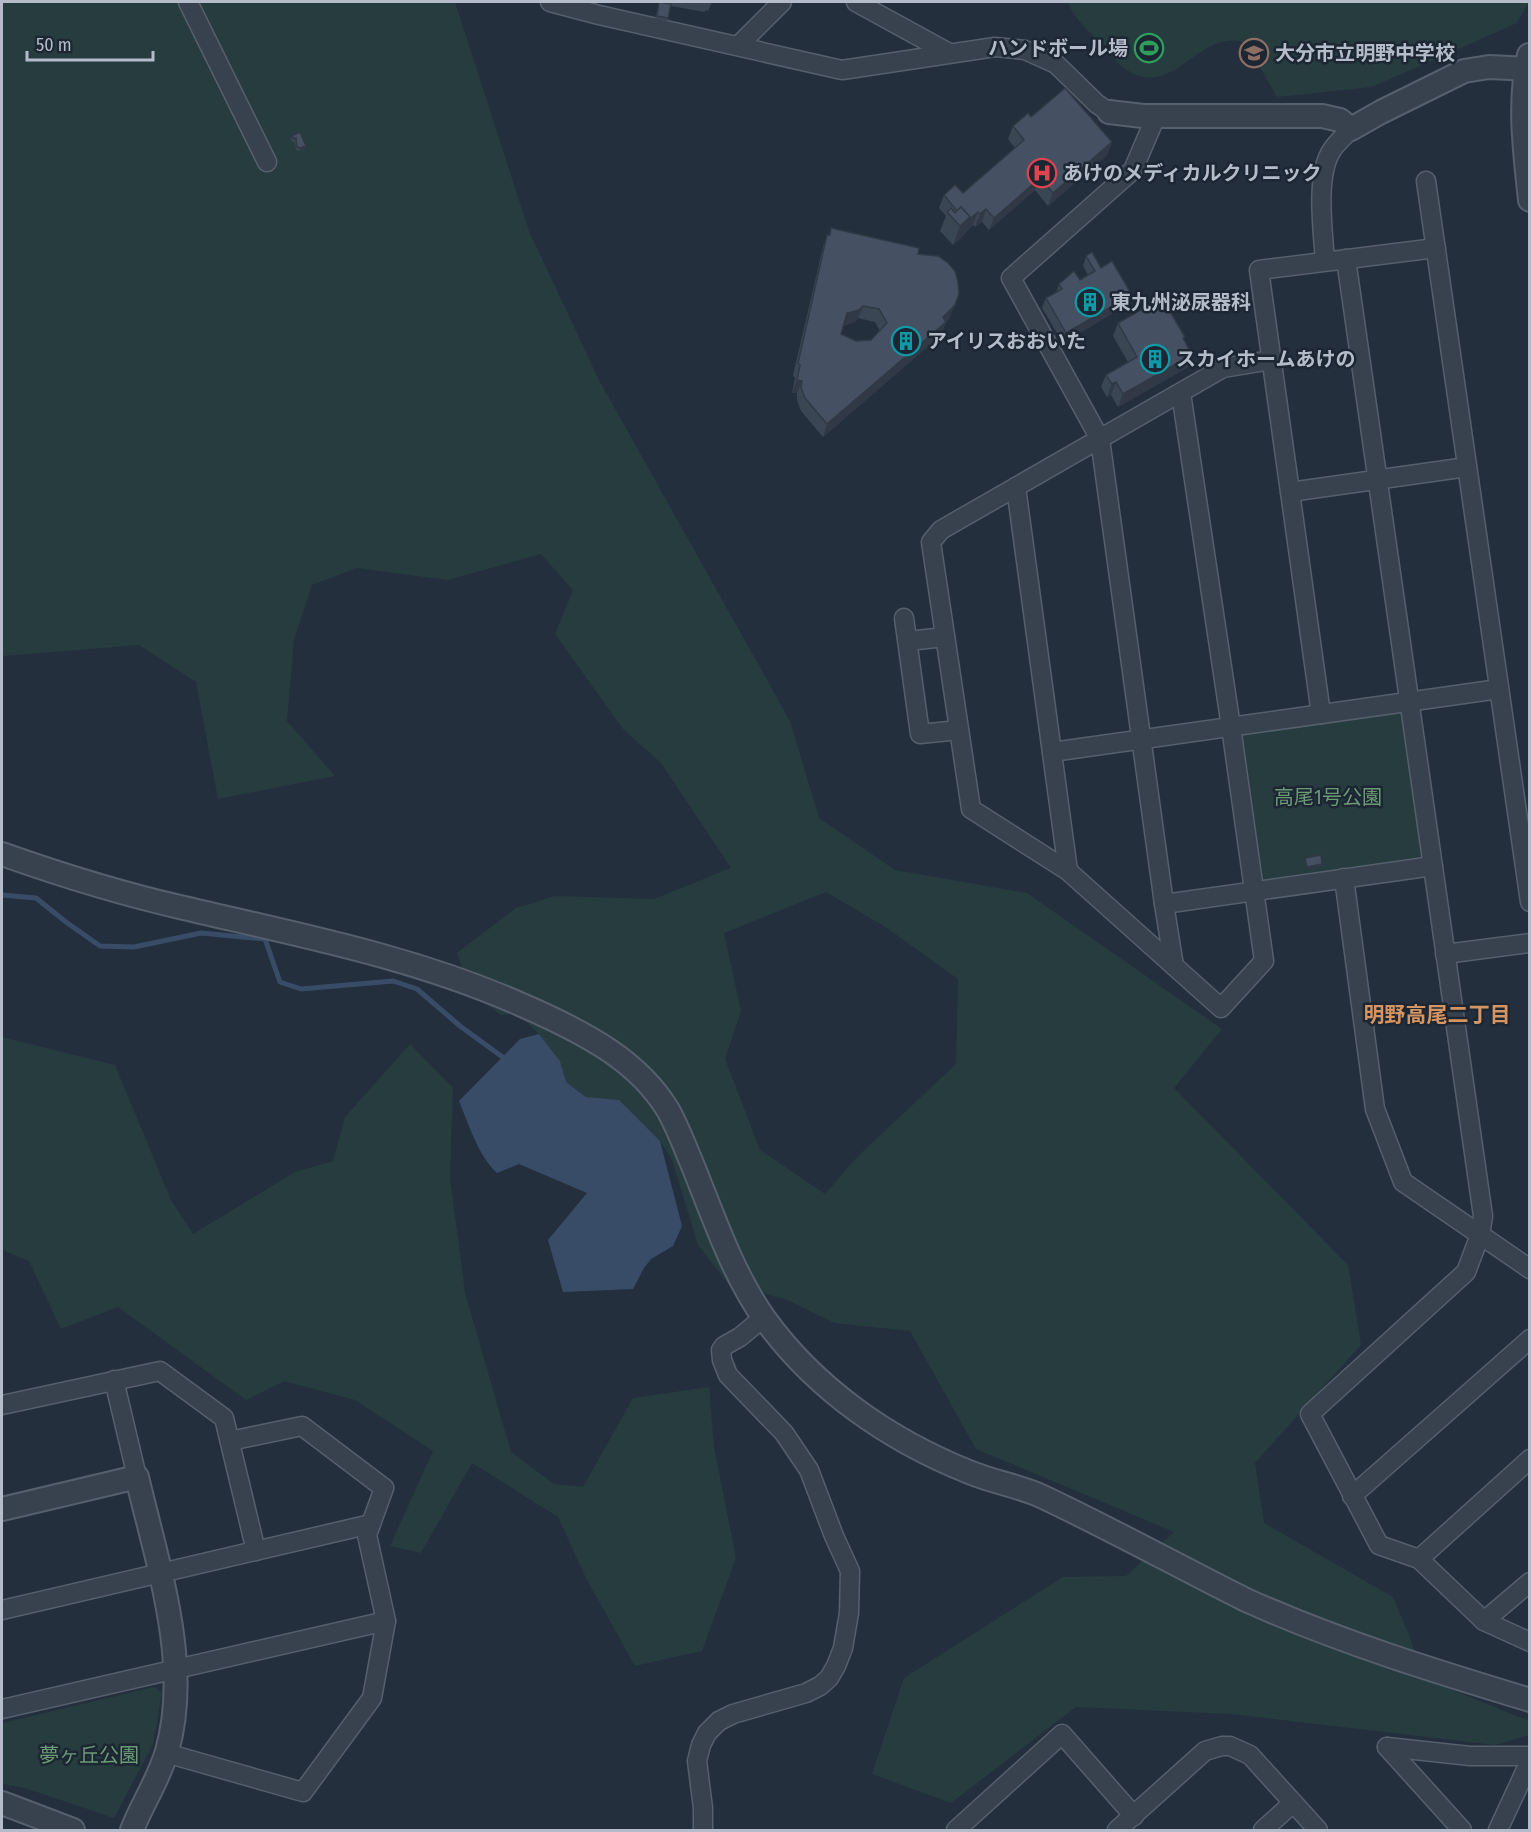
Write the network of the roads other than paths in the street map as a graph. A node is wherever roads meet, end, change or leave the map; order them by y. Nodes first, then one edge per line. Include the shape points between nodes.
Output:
1 (188, 2) edge
2 (550, 2) edge
3 (782, 2) edge
4 (856, 2) edge
5 (739, 45) junction
6 (950, 53) junction
7 (1528, 64) edge
8 (1109, 112) joint
9 (1156, 116) junction
10 (1351, 129) junction
11 (267, 162) dead end
12 (1426, 181) dead end
13 (1530, 200) edge
14 (1436, 248) junction
15 (1346, 259) junction
16 (1325, 261) junction
17 (1271, 360) junction
18 (1181, 393) junction
19 (1100, 439) junction
20 (1467, 466) junction
21 (1377, 479) junction
22 (1016, 487) junction
23 (1290, 492) junction
24 (904, 618) dead end
25 (945, 637) junction
26 (908, 641) junction
27 (1499, 689) junction
28 (1409, 702) junction
29 (1321, 714) junction
30 (1231, 727) junction
31 (959, 730) junction
32 (1141, 740) junction
33 (1052, 752) junction
34 (2, 854) edge
35 (1433, 866) junction
36 (1068, 871) junction
37 (1344, 878) junction
38 (1254, 891) junction
39 (1530, 902) edge
40 (1164, 904) junction
41 (1530, 943) edge
42 (1445, 954) junction
43 (1174, 966) junction
44 (1480, 1235) junction
45 (1530, 1269) edge
46 (764, 1317) junction
47 (1530, 1339) edge
48 (114, 1380) junction
49 (2, 1405) edge
50 (230, 1441) junction
51 (1530, 1459) edge
52 (137, 1477) junction
53 (1352, 1496) junction
54 (2, 1509) edge
55 (371, 1524) junction
56 (256, 1551) junction
57 (1419, 1559) junction
58 (160, 1573) junction
59 (1530, 1582) edge
60 (2, 1610) edge
61 (386, 1621) junction
62 (1484, 1621) junction
63 (1530, 1642) edge
64 (176, 1669) junction
65 (1530, 1700) edge
66 (2, 1709) edge
67 (166, 1753) junction
68 (1530, 1759) edge
69 (2, 1803) edge
70 (1293, 1803) junction
71 (1134, 1816) junction
72 (73, 1830) edge
73 (132, 1830) edge
74 (703, 1830) edge
75 (956, 1830) edge
76 (1117, 1830) edge
77 (1263, 1830) edge
78 (1318, 1830) edge
79 (1462, 1830) edge
80 (1498, 1830) edge

1 - 11 street
2 - 5 street
3 - 5 street
4 - 6 street
5 - 6 street via 843,70
6 - 8 street via 995,46 1025,50 1056,64
7 - 10 street via 1464,71
7 - 13 street via 1524,135
8 - 9 street
9 - 10 street via 1322,116 1340,120
9 - 19 street via 1133,170 1011,278
10 - 16 street via 1327,161 1322,194
12 - 14 street
14 - 15 street
14 - 20 street
15 - 16 street
15 - 21 street
16 - 17 street via 1258,270
17 - 18 street via 1223,368
17 - 23 street
18 - 19 street
18 - 30 street
19 - 22 street
19 - 32 street
20 - 21 street
20 - 27 street
21 - 23 street
21 - 28 street
22 - 25 street via 940,531 931,542
22 - 33 street
23 - 29 street
24 - 26 street
25 - 26 street
25 - 31 street
26 - 31 street via 920,734
27 - 28 street
27 - 39 street
28 - 29 street
28 - 35 street
29 - 30 street
30 - 32 street
30 - 38 street
31 - 36 street via 971,809
32 - 33 street
32 - 40 street
33 - 36 street
34 - 46 street via 168,904 417,965 536,1011 610,1051 632,1068 667,1109 730,1258
35 - 37 street
35 - 42 street
36 - 43 street
37 - 38 street
37 - 44 street via 1375,1108 1403,1182
38 - 40 street
38 - 43 street via 1264,961 1221,1008
40 - 43 street
41 - 42 street
42 - 44 street via 1483,1216
44 - 45 street
44 - 53 street via 1466,1272 1310,1414
46 - 65 street via 811,1372 838,1396 874,1424 927,1454 1035,1494 1289,1619
46 - 74 street via 724,1346 722,1360 728,1375 784,1433 809,1470 850,1571 849,1613 836,1666 820,1686 733,1714 707,1733 697,1761
47 - 53 street
48 - 49 street
48 - 50 street via 160,1371 224,1418
48 - 52 street
50 - 55 street via 302,1426 384,1488
50 - 56 street
51 - 57 street
52 - 54 street
52 - 58 street
53 - 57 street via 1379,1545
55 - 56 street
55 - 61 street via 367,1535
56 - 58 street
57 - 62 street
58 - 60 street
58 - 64 street
59 - 62 street
61 - 64 street
61 - 67 street via 372,1698 303,1792
62 - 63 street
64 - 66 street
64 - 67 street via 175,1715
67 - 73 street
68 - 79 street via 1387,1747
68 - 80 street
69 - 72 street
70 - 71 street via 1250,1755 1222,1746 1201,1754
70 - 77 street
70 - 78 street
71 - 75 street via 1062,1734
71 - 76 street

